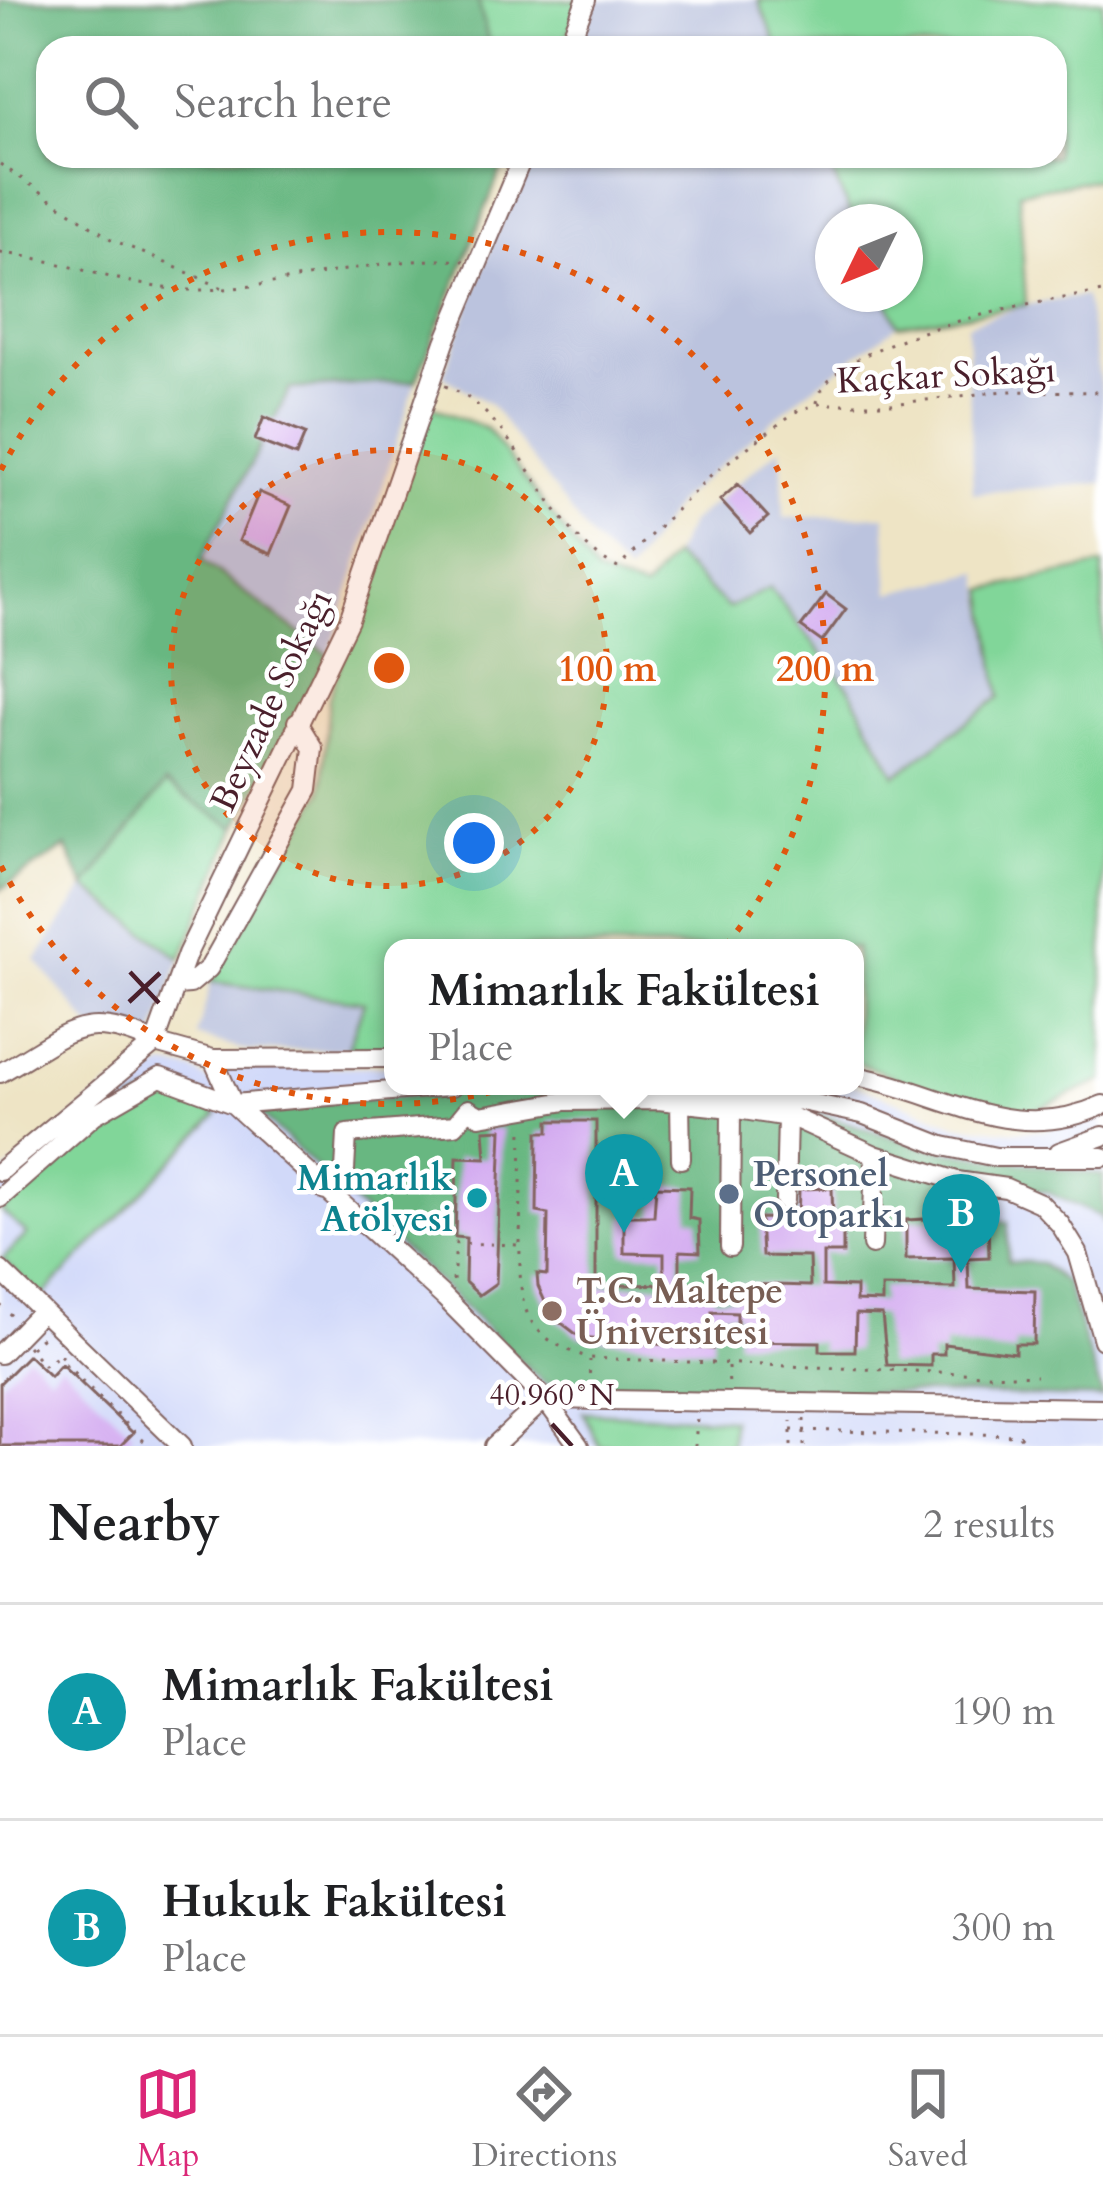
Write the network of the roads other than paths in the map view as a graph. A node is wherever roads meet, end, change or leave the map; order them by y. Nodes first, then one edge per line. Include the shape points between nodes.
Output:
1 (586, 0) edge
2 (572, 36) edge
3 (518, 168) edge
4 (297, 722) junction
5 (176, 986) junction
6 (155, 1043) junction
7 (384, 1058) edge
8 (213, 1059) junction
9 (0, 1073) edge
10 (864, 1078) edge
11 (384, 1092) edge
12 (660, 1095) edge
13 (676, 1095) edge
14 (680, 1095) edge
15 (687, 1095) edge
16 (233, 1105) junction
17 (1103, 1105) edge
18 (731, 1108) junction
19 (788, 1117) junction
20 (1103, 1136) edge
21 (1055, 1154) junction
22 (875, 1155) junction
23 (1103, 1157) edge
24 (681, 1159) dead end
25 (0, 1171) edge
26 (325, 1191) junction
27 (0, 1198) edge
28 (785, 1200) dead end
29 (872, 1245) dead end
30 (730, 1247) dead end
31 (0, 1270) edge
32 (40, 1322) junction
33 (1103, 1340) edge
34 (0, 1354) edge
35 (545, 1399) junction
36 (1103, 1408) edge
37 (182, 1446) edge
38 (494, 1446) edge
39 (579, 1446) edge

1 - 2 street
3 - 4 street, Beyzade Sokağı via 431,380 349,620
4 - 5 street, Beyzade Sokağı
4 - 5 street via 313,748 308,790 209,968
5 - 6 street, Beyzade Sokağı
6 - 8 street
6 - 9 street via 94,1024
6 - 25 street
7 - 8 street
8 - 16 street
10 - 17 street via 967,1113 1028,1121
11 - 16 street
12 - 26 street via 480,1115 468,1109 455,1125 354,1131 346,1135 345,1170
13 - 24 street
14 - 18 street
15 - 21 street via 840,1109 996,1157
16 - 26 street
16 - 27 street via 160,1077 94,1115
18 - 19 street
18 - 30 street
19 - 22 street
19 - 28 street
20 - 21 street
21 - 23 street
22 - 29 street
22 - 33 street via 1040,1203 1078,1253
26 - 35 street
31 - 32 street
32 - 34 street via 24,1343
32 - 37 street
35 - 36 street
35 - 38 street
35 - 39 street

